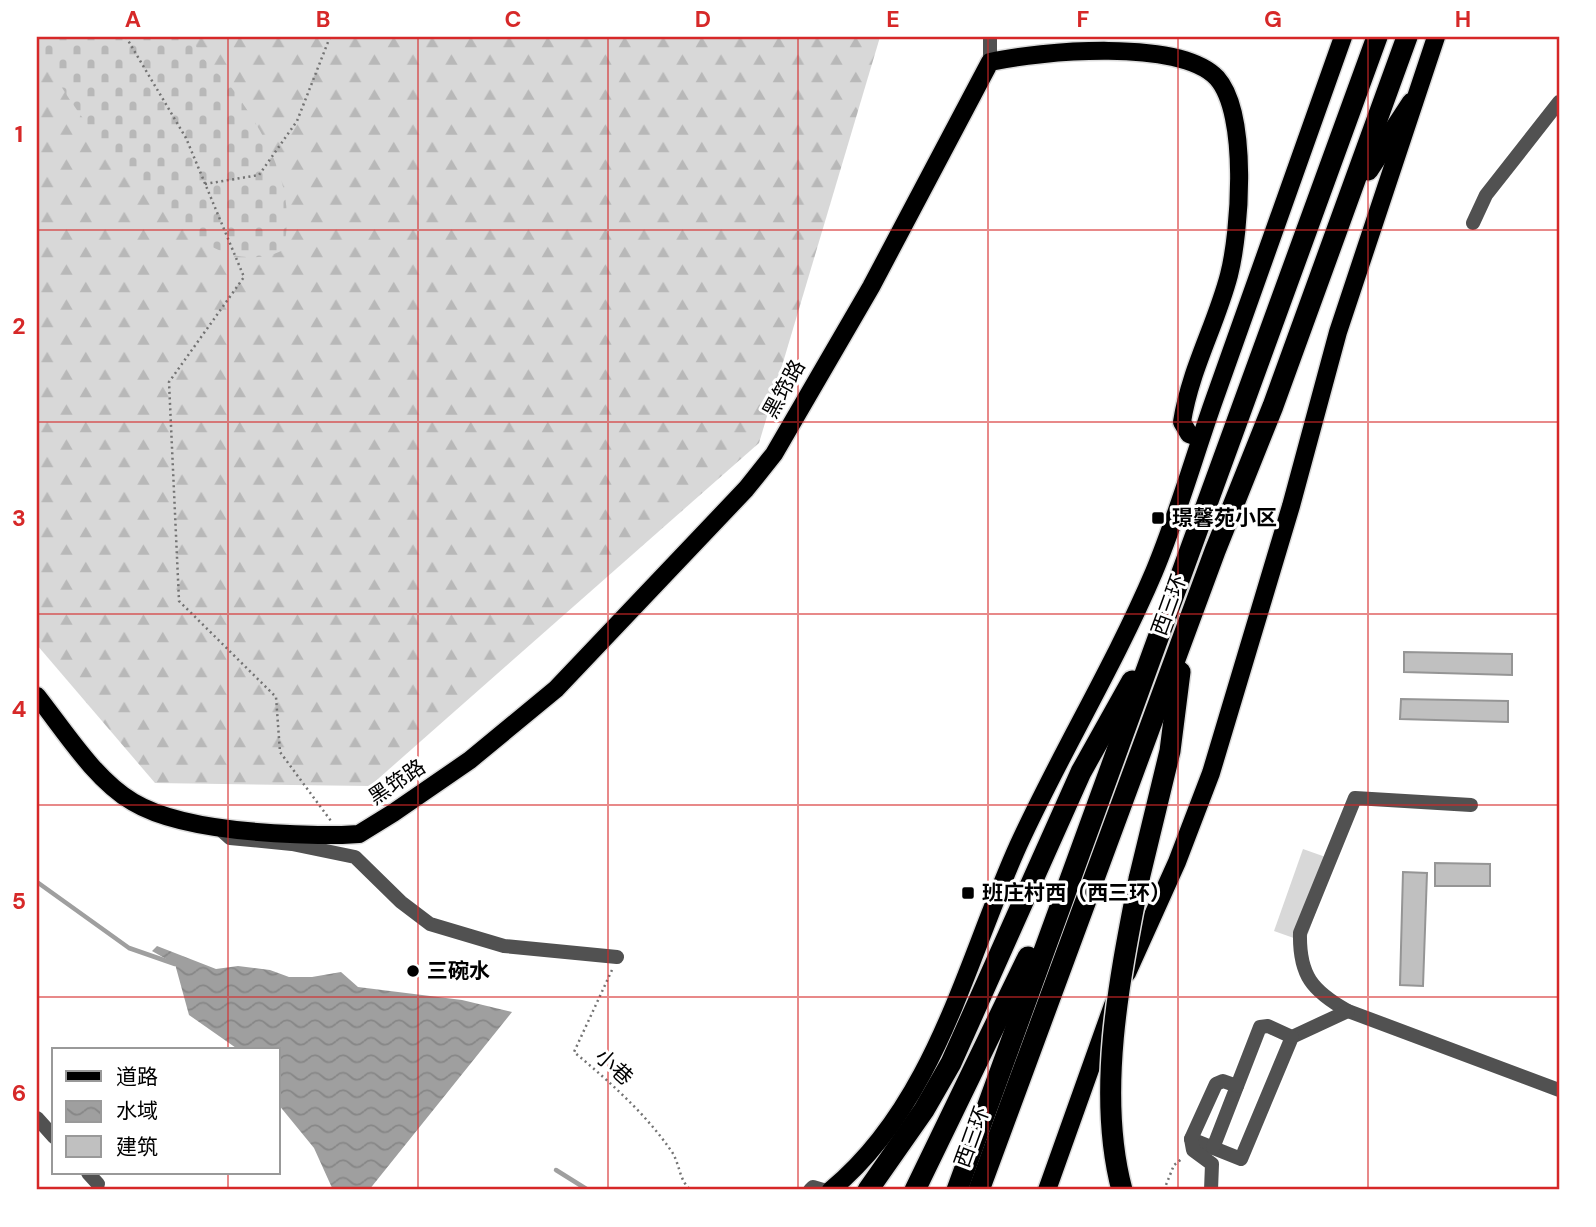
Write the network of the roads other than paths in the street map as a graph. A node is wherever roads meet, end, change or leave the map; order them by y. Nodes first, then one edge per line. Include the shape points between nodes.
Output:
1 (990, 37) edge
2 (1343, 37) edge
3 (1377, 37) edge
4 (1407, 37) edge
5 (1436, 37) edge
6 (990, 62) junction
7 (1559, 102) edge
8 (1412, 103) junction
9 (1348, 202) junction
10 (1473, 223) dead end
11 (1200, 439) junction
12 (1164, 623) junction
13 (1185, 632) junction
14 (37, 696) edge
15 (1471, 806) dead end
16 (219, 828) junction
17 (1076, 861) junction
18 (617, 957) road end
19 (1348, 1011) junction
20 (1292, 1037) junction
21 (1237, 1086) junction
22 (1559, 1090) edge
23 (37, 1118) edge
24 (52, 1135) edge
25 (1192, 1145) junction
26 (1213, 1148) junction
27 (89, 1174) edge
28 (98, 1184) dead end
29 (810, 1190) edge
30 (823, 1190) edge
31 (831, 1190) edge
32 (868, 1190) edge
33 (915, 1190) edge
34 (957, 1190) edge
35 (979, 1190) edge
36 (1047, 1190) edge
37 (1122, 1190) edge
38 (1211, 1190) edge

1 - 6 street
2 - 11 main road
3 - 12 highway, 西三环
4 - 9 highway, 西三环
5 - 8 main road
6 - 11 main road via 1076,51 1151,54 1190,60 1217,79 1231,110 1240,175 1239,226 1228,277 1187,391 1182,422 1189,434
6 - 16 main road, 黑筇路 via 871,287 774,454 556,689 470,760 359,834
7 - 10 street via 1486,195
8 - 9 highway
8 - 36 main road via 1338,332 1211,773 1108,1014
9 - 13 highway, 西三环
11 - 31 main road via 1152,576 1019,844 933,1056 873,1147
12 - 17 highway, 西三环
12 - 32 highway via 1081,772 945,1073
13 - 35 highway, 西三环
13 - 37 highway, bridge via 1170,751 1128,938 1112,1071 1114,1155
14 - 16 main road, 黑筇路 via 91,765 132,802 171,818
15 - 19 street via 1355,798 1300,933 1307,978 1324,998
16 - 18 street via 230,838 355,857 430,924 504,946
17 - 33 highway
17 - 34 highway, 西三环
19 - 20 street
19 - 22 street
20 - 21 street via 1260,1027
20 - 26 street via 1241,1159
21 - 25 street via 1223,1081 1216,1084
21 - 26 street
23 - 24 street
25 - 26 street
25 - 38 street via 1212,1164
27 - 28 street
29 - 30 street

